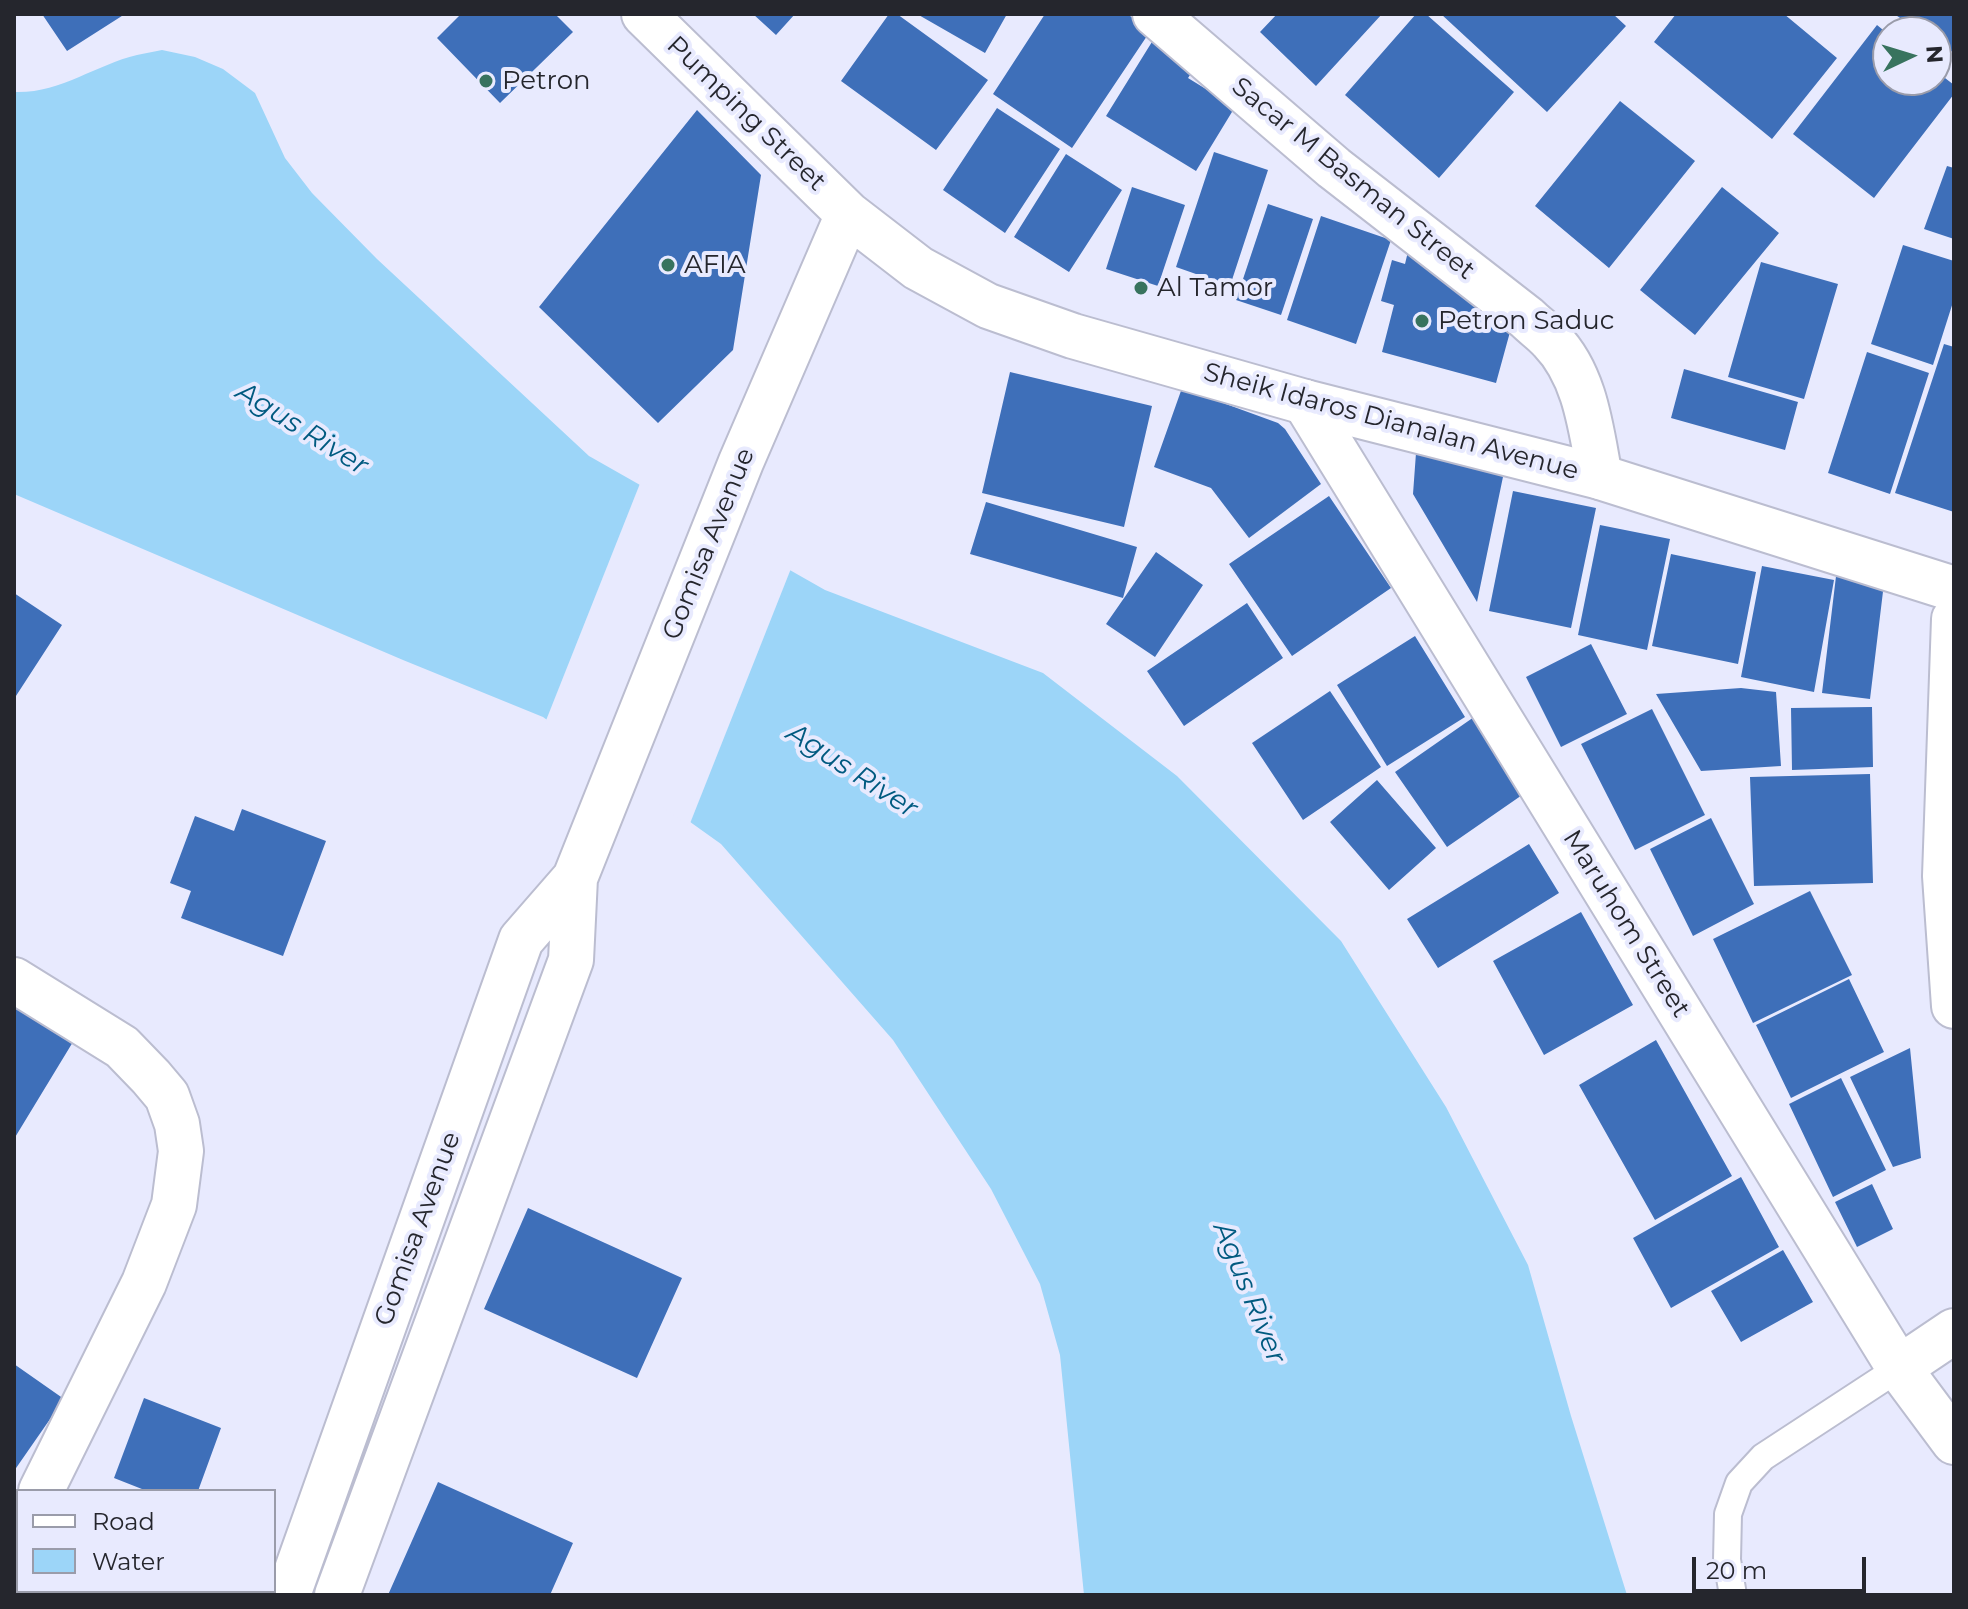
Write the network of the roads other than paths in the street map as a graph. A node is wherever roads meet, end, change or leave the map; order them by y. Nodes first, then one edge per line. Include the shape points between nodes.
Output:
1 (644, 14) edge
2 (1155, 14) edge
3 (848, 214) junction
4 (1305, 402) junction
5 (1600, 477) junction
6 (1954, 589) edge
7 (1954, 619) edge
8 (575, 878) junction
9 (14, 980) edge
10 (1954, 1006) edge
11 (1954, 1331) edge
12 (1899, 1368) junction
13 (1954, 1442) edge
14 (42, 1489) edge
15 (288, 1595) edge
16 (337, 1595) edge
17 (1733, 1595) edge

1 - 3 main road, Pumping Street
2 - 5 main road, Sacar M Basman Street via 1334,168 1553,342 1574,374 1588,414
3 - 4 main road, Sheik Idaros Dianalan Avenue via 918,268 988,306 1073,336
3 - 8 main road, Gomisa Avenue via 741,462
4 - 5 main road, Sheik Idaros Dianalan Avenue
4 - 12 main road, Maruhom Street
5 - 6 main road, Sheik Idaros Dianalan Avenue
7 - 10 main road via 1945,876
8 - 15 main road, Gomisa Avenue via 521,940
8 - 16 main road, Gomisa Avenue via 571,960
9 - 14 main road via 122,1047 167,1096 181,1151 174,1205 144,1283
11 - 12 main road
12 - 13 main road, Maruhom Street
12 - 17 lane via 1763,1457 1739,1483 1728,1514

